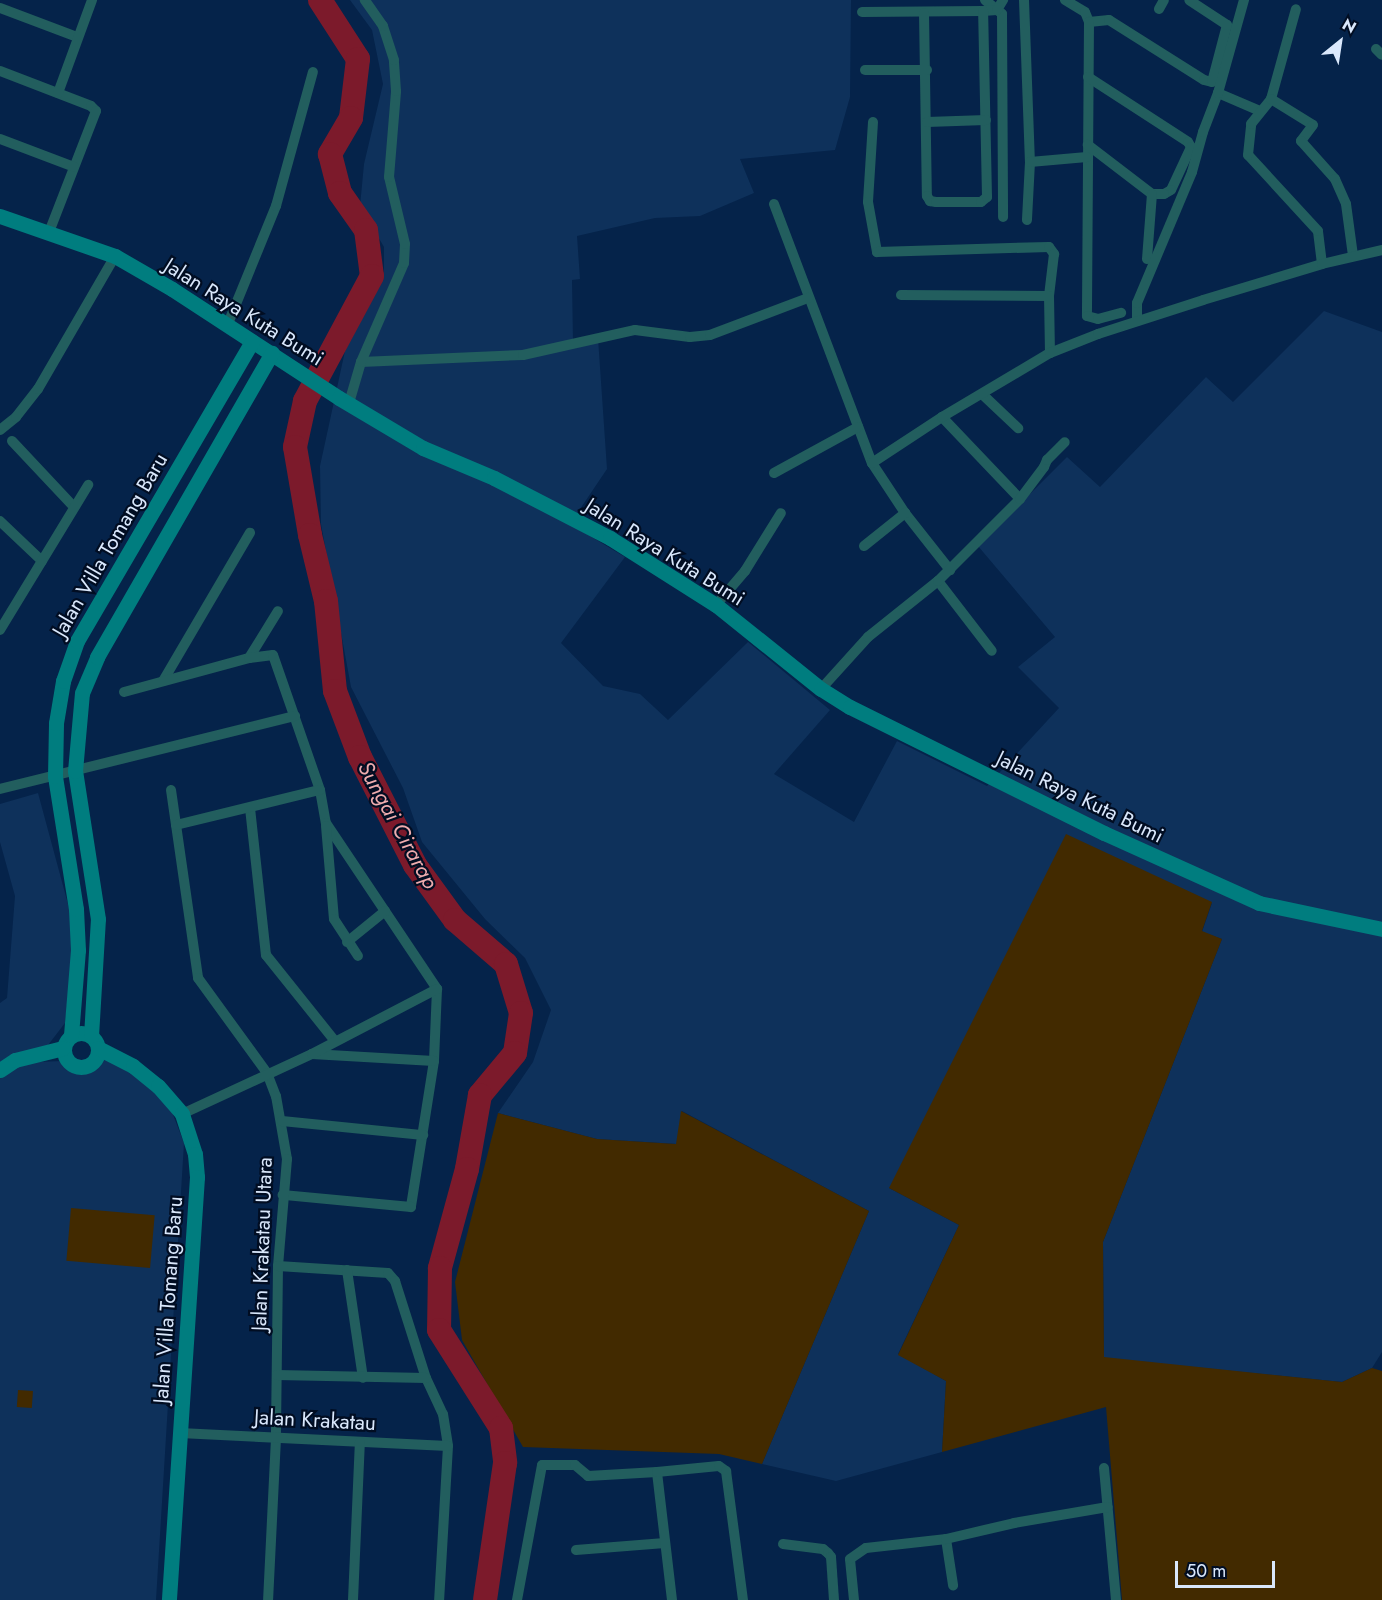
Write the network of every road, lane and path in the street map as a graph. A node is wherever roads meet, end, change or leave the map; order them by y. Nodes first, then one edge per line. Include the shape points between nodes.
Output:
1 (92, 0) edge
2 (365, 0) edge
3 (1024, 0) edge
4 (1065, 0) edge
5 (1189, 0) edge
6 (1244, 0) edge
7 (1000, 5) edge
8 (888, 6) edge
9 (984, 6) edge
10 (0, 8) edge
11 (1296, 9) dead end
12 (862, 12) dead end
13 (924, 13) junction
14 (1089, 22) junction
15 (77, 38) junction
16 (865, 70) dead end
17 (927, 70) junction
18 (0, 71) edge
19 (313, 72) dead end
20 (1088, 77) junction
21 (58, 93) junction
22 (1218, 93) junction
23 (1271, 99) junction
24 (1260, 111) junction
25 (986, 120) junction
26 (873, 122) dead end
27 (927, 122) junction
28 (0, 139) edge
29 (1088, 145) junction
30 (1087, 157) junction
31 (1030, 162) junction
32 (74, 167) junction
33 (1152, 194) junction
34 (774, 204) dead end
35 (0, 216) edge
36 (1003, 217) dead end
37 (1028, 220) dead end
38 (49, 232) junction
39 (1382, 250) edge
40 (115, 256) junction
41 (1353, 256) junction
42 (1148, 259) dead end
43 (1322, 264) junction
44 (901, 295) dead end
45 (1050, 296) junction
46 (808, 298) junction
47 (1121, 313) dead end
48 (1137, 321) junction
49 (227, 326) junction
50 (252, 341) junction
51 (272, 353) junction
52 (1050, 353) junction
53 (361, 362) junction
54 (982, 394) junction
55 (220, 396) junction
56 (344, 400) junction
57 (239, 408) junction
58 (942, 417) junction
59 (858, 428) junction
60 (1018, 428) dead end
61 (0, 430) edge
62 (12, 441) dead end
63 (1065, 442) dead end
64 (872, 463) junction
65 (774, 473) dead end
66 (88, 484) dead end
67 (1020, 499) junction
68 (73, 506) junction
69 (781, 513) dead end
70 (905, 513) junction
71 (0, 521) edge
72 (250, 533) dead end
73 (864, 546) dead end
74 (42, 561) junction
75 (950, 570) junction
76 (938, 582) junction
77 (716, 605) junction
78 (278, 611) dead end
79 (3, 615) edge
80 (0, 630) edge
81 (992, 651) dead end
82 (249, 658) junction
83 (163, 681) junction
84 (821, 689) junction
85 (124, 692) dead end
86 (295, 716) junction
87 (75, 771) junction
88 (55, 776) junction
89 (0, 789) edge
90 (171, 790) dead end
91 (320, 790) junction
92 (250, 808) junction
93 (326, 823) junction
94 (176, 825) junction
95 (385, 911) junction
96 (1382, 928) edge
97 (347, 942) junction
98 (358, 956) dead end
99 (437, 989) junction
100 (335, 1041) junction
101 (67, 1042) junction
102 (94, 1042) junction
103 (312, 1054) junction
104 (434, 1061) junction
105 (0, 1070) edge
106 (267, 1073) junction
107 (182, 1114) junction
108 (282, 1121) junction
109 (423, 1135) junction
110 (283, 1195) junction
111 (279, 1266) junction
112 (346, 1270) junction
113 (277, 1375) junction
114 (363, 1377) junction
115 (426, 1378) junction
116 (180, 1433) junction
117 (276, 1438) junction
118 (360, 1442) junction
119 (448, 1446) junction
120 (1104, 1468) dead end
121 (657, 1472) junction
122 (1108, 1507) junction
123 (946, 1539) junction
124 (665, 1543) junction
125 (783, 1544) dead end
126 (576, 1550) dead end
127 (953, 1585) dead end
128 (169, 1600) edge
129 (268, 1600) edge
130 (353, 1600) edge
131 (439, 1600) edge
132 (517, 1600) edge
133 (672, 1600) edge
134 (743, 1600) edge
135 (834, 1600) edge
136 (854, 1600) edge
137 (1116, 1600) edge

1 - 15 street
2 - 53 street via 383,26 394,60 396,91 389,177 405,244 404,263
3 - 31 street
4 - 14 street via 1085,12
5 - 14 street via 1227,25 1212,82 1109,20
6 - 22 street
7 - 9 street
7 - 36 street
8 - 12 street
8 - 13 street
9 - 13 street
9 - 25 street
10 - 15 street
11 - 23 street
13 - 17 street
14 - 20 street
15 - 21 street
16 - 17 street
17 - 27 street
18 - 21 street
19 - 49 street via 276,206
20 - 29 street
20 - 33 street via 1190,144 1171,190
21 - 32 street via 96,111
22 - 24 street
22 - 48 street via 1192,172 1137,303
23 - 24 street
23 - 41 street via 1313,125 1301,141 1339,187 1349,213
24 - 43 street via 1251,124 1248,155 1318,231
25 - 27 street
25 - 27 street via 987,196 981,202 930,201
26 - 45 street via 867,202 877,252 1049,247 1054,254
28 - 32 street
29 - 30 street
29 - 33 street
30 - 31 street
30 - 47 street via 1087,316 1098,319
31 - 37 street
32 - 38 street
33 - 42 street
34 - 46 street
35 - 38 street, Jalan Raya Kuta Bumi
38 - 40 street, Jalan Raya Kuta Bumi
39 - 41 street
40 - 49 street, Jalan Raya Kuta Bumi
40 - 61 street via 38,389
41 - 43 street
43 - 48 street
44 - 45 street
45 - 52 street
46 - 53 street via 710,335 690,337 635,330 523,355
46 - 59 street
48 - 52 street
49 - 50 street, Jalan Raya Kuta Bumi
50 - 51 street, Jalan Raya Kuta Bumi
50 - 55 street, Jalan Villa Tomang Baru
51 - 56 street, Jalan Raya Kuta Bumi
51 - 57 street, Jalan Villa Tomang Baru
52 - 54 street
53 - 56 street
54 - 58 street
54 - 60 street
55 - 57 street
55 - 88 street, Jalan Villa Tomang Baru via 76,641 63,681 56,723
56 - 77 street, Jalan Raya Kuta Bumi via 423,448 494,478 610,538
57 - 87 street, Jalan Villa Tomang Baru via 97,657 82,693
58 - 64 street
58 - 67 street
59 - 64 street
59 - 65 street
62 - 68 street
63 - 67 street
64 - 70 street
66 - 68 street
67 - 75 street
68 - 74 street
69 - 77 street via 745,572
70 - 73 street
70 - 75 street
71 - 74 street
72 - 83 street
74 - 79 street
75 - 76 street
76 - 81 street
76 - 84 street via 868,637
77 - 84 street, Jalan Raya Kuta Bumi
78 - 82 street
79 - 80 street
82 - 83 street
82 - 86 street via 268,654 276,657
83 - 85 street
84 - 96 street, Jalan Raya Kuta Bumi via 1054,808 1259,903
86 - 87 street
86 - 91 street
87 - 88 street
87 - 102 street, Jalan Villa Tomang Baru via 98,919
88 - 89 street
88 - 101 street, Jalan Villa Tomang Baru via 76,909 78,950
90 - 94 street, Jalan Krakatau Utara
91 - 92 street
91 - 93 street
92 - 94 street
92 - 100 street via 266,955
93 - 95 street
93 - 97 street via 334,919
94 - 106 street, Jalan Krakatau Utara via 198,978
95 - 97 street
95 - 99 street
97 - 98 street
99 - 100 street
99 - 104 street
100 - 103 street
101 - 102 street via 78,1032
101 - 102 street via 67,1061 78,1067 94,1061
101 - 105 street via 15,1060
102 - 107 street, Jalan Villa Tomang Baru via 158,1086
103 - 104 street
103 - 106 street
104 - 109 street
106 - 107 street
106 - 108 street, Jalan Krakatau Utara
107 - 116 street, Jalan Villa Tomang Baru via 195,1154 197,1177
108 - 109 street
108 - 110 street, Jalan Krakatau Utara via 287,1159
109 - 110 street via 411,1207
110 - 111 street, Jalan Krakatau Utara
111 - 112 street
111 - 113 street, Jalan Krakatau Utara
112 - 114 street
112 - 115 street via 388,1273 395,1281
113 - 114 street
113 - 117 street, Jalan Krakatau Utara
114 - 115 street
115 - 119 street via 443,1414
116 - 117 street, Jalan Krakatau
116 - 128 street, Jalan Villa Tomang Baru
117 - 118 street, Jalan Krakatau
117 - 129 street, Jalan Krakatau Utara
118 - 119 street, Jalan Krakatau
118 - 130 street
119 - 131 street
120 - 122 street
121 - 124 street
121 - 132 street via 588,1476 575,1465 542,1465
121 - 134 street via 719,1466 726,1471
122 - 123 street
122 - 137 street
123 - 127 street
123 - 136 street via 866,1548 854,1554 850,1559
124 - 126 street
124 - 133 street
125 - 135 street via 828,1553

